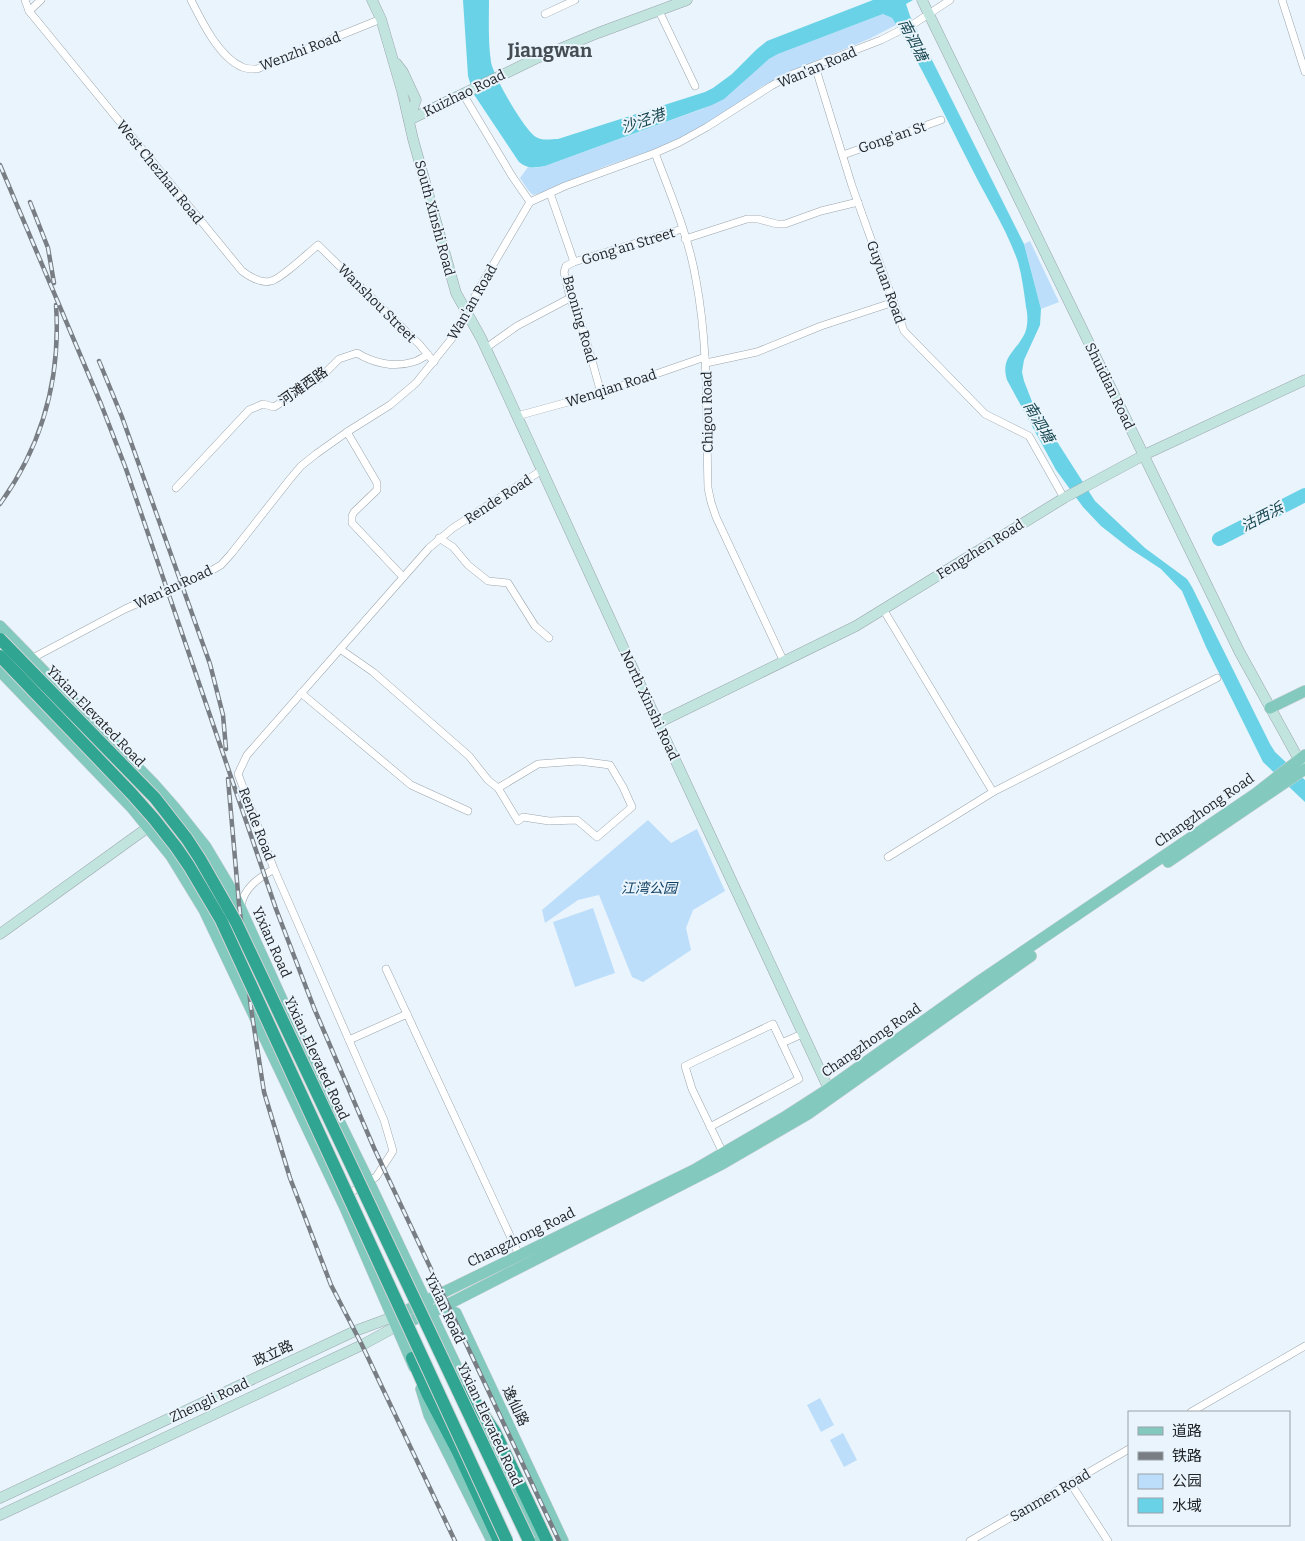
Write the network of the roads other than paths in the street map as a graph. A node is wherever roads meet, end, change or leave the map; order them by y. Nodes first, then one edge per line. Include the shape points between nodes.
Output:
1 (25, 0) edge
2 (42, 0) edge
3 (192, 0) edge
4 (372, 0) edge
5 (575, 0) edge
6 (687, 0) edge
7 (922, 0) edge
8 (950, 0) edge
9 (1282, 0) edge
10 (663, 6) edge
11 (29, 11) junction
12 (545, 14) dead end
13 (929, 14) junction
14 (381, 19) junction
15 (815, 66) junction
16 (1305, 72) edge
17 (695, 86) dead end
18 (467, 92) junction
19 (409, 120) junction
20 (941, 120) dead end
21 (655, 153) junction
22 (843, 154) junction
23 (550, 193) junction
24 (530, 202) junction
25 (858, 202) junction
26 (682, 230) junction
27 (685, 239) junction
28 (318, 245) joint
29 (574, 262) junction
30 (570, 298) junction
31 (894, 302) junction
32 (467, 313) junction
33 (486, 348) junction
34 (428, 355) junction
35 (705, 360) junction
36 (434, 362) junction
37 (1305, 380) edge
38 (601, 393) junction
39 (516, 416) junction
40 (347, 432) junction
41 (1144, 455) junction
42 (542, 470) junction
43 (176, 488) dead end
44 (1067, 497) junction
45 (439, 538) junction
46 (403, 577) junction
47 (883, 609) junction
48 (0, 626) edge
49 (549, 638) dead end
50 (0, 639) edge
51 (340, 649) junction
52 (0, 656) edge
53 (32, 659) junction
54 (784, 662) junction
55 (1, 673) edge
56 (1217, 678) dead end
57 (1305, 690) edge
58 (301, 693) junction
59 (1270, 708) junction
60 (658, 724) junction
61 (1304, 765) edge
62 (498, 788) junction
63 (993, 792) junction
64 (175, 808) junction
65 (468, 811) dead end
66 (148, 828) junction
67 (888, 857) dead end
68 (274, 869) junction
69 (240, 908) junction
70 (0, 934) edge
71 (386, 969) dead end
72 (407, 1014) junction
73 (802, 1034) junction
74 (349, 1040) junction
75 (782, 1043) junction
76 (830, 1093) junction
77 (710, 1127) junction
78 (723, 1153) junction
79 (369, 1182) junction
80 (340, 1198) junction
81 (519, 1255) junction
82 (428, 1308) junction
83 (441, 1308) junction
84 (395, 1322) junction
85 (1305, 1346) edge
86 (412, 1358) junction
87 (467, 1390) junction
88 (1193, 1411) edge
89 (1128, 1450) edge
90 (1070, 1484) junction
91 (0, 1498) edge
92 (0, 1515) edge
93 (492, 1541) edge
94 (499, 1541) edge
95 (507, 1541) edge
96 (529, 1541) edge
97 (539, 1541) edge
98 (547, 1541) edge
99 (563, 1541) edge
100 (970, 1541) edge
101 (1108, 1541) edge

1 - 11 street, West Chezhan Road
2 - 11 street
3 - 14 street, Wenzhi Road via 203,24 227,58 243,68 257,70
4 - 14 street, South Xinshi Road
5 - 12 street
6 - 10 street, Kuizhao Road
7 - 13 street, Shuidian Road
8 - 13 street, Wan'an Road
9 - 16 street
10 - 17 street
10 - 18 street, Kuizhao Road
11 - 28 street, West Chezhan Road via 242,271 262,281 274,280
13 - 15 street, Wan'an Road via 895,34
13 - 41 street, Shuidian Road
14 - 19 street, South Xinshi Road
15 - 21 street, Wan'an Road via 793,74 694,135
15 - 22 street, Guyuan Road
18 - 19 street, Kuizhao Road
18 - 24 street via 512,176
19 - 32 street, South Xinshi Road via 456,293
20 - 22 street, Gong'an St
21 - 23 street, Wan'an Road
21 - 26 street, Chigou Road
22 - 25 street, Guyuan Road
23 - 24 street, Wan'an Road
23 - 29 street, Baoning Road
24 - 32 street, Wan'an Road
25 - 27 street, Gong'an Street via 785,224 746,219
25 - 31 street, Guyuan Road
26 - 27 street, Chigou Road
26 - 29 street, Gong'an Street
27 - 35 street, Chigou Road via 696,278
28 - 34 street, Wanshou Street
29 - 30 street, Baoning Road via 566,266 564,272
30 - 33 street via 517,326
30 - 38 street, Baoning Road via 584,332
31 - 35 street, Wenqian Road via 757,352
31 - 44 street, Guyuan Road via 904,331 985,414 1029,436
32 - 33 street, North Xinshi Road
32 - 36 street, Wan'an Road
33 - 39 street, North Xinshi Road
34 - 36 street, Wanshou Street
34 - 43 street, 河滩西路 via 413,362 393,365 368,360 357,353 339,359 320,378 274,407 263,404 249,410
35 - 38 street, Wenqian Road
35 - 54 street, Chigou Road via 711,502
36 - 40 street, Wan'an Road via 390,405
37 - 41 street, Fengzhen Road
38 - 39 street, Wenqian Road
39 - 42 street, North Xinshi Road
40 - 46 street via 378,486 354,512 352,523
40 - 53 street, Wan'an Road via 301,466 221,565 155,594
41 - 44 street, Fengzhen Road
41 - 59 street, Shuidian Road
42 - 45 street, Rende Road
42 - 60 street, North Xinshi Road
44 - 47 street, Fengzhen Road
45 - 46 street, Rende Road
45 - 49 street via 488,581 508,583 535,626
46 - 51 street, Rende Road
47 - 54 street, Fengzhen Road
47 - 63 street
48 - 53 main road, Yixian Road
50 - 96 highway, Yixian Elevated Road, bridge via 154,798 187,839 214,882 244,938
51 - 58 street, Rende Road
51 - 62 street via 388,684 469,756
52 - 95 highway, Yixian Elevated Road, bridge via 143,806 176,847 211,902
53 - 55 street, Wan'an Road
53 - 64 main road, Yixian Road
54 - 60 street, Fengzhen Road
55 - 66 main road
56 - 63 street
57 - 59 main road
58 - 65 street via 412,785
58 - 68 street, Rende Road via 247,756 238,774
59 - 61 street, Shuidian Road
60 - 73 street, North Xinshi Road
61 - 76 main road, Changzhong Road
62 - 62 street via 518,821 523,817 549,821 577,820 597,837 632,807 610,765 579,761 538,764
63 - 67 street
64 - 66 street
64 - 69 main road, Yixian Road via 206,847
66 - 70 street
66 - 80 main road via 171,856 204,910
68 - 69 street via 250,885
68 - 74 street, Rende Road
69 - 79 main road, Yixian Road
71 - 72 street
72 - 74 street
72 - 81 street
73 - 75 street
73 - 76 street, North Xinshi Road
74 - 79 street, Rende Road via 384,1120 393,1151
75 - 77 street via 799,1079
75 - 77 street via 773,1024 685,1066
76 - 78 main road, Changzhong Road
76 - 83 main road, Changzhong Road via 808,1114 722,1164
77 - 78 street
78 - 81 main road, Changzhong Road
79 - 80 street, Rende Road
79 - 82 main road, Yixian Road
80 - 84 main road
81 - 82 main road, Changzhong Road
82 - 83 main road, Changzhong Road
82 - 84 main road, 政立路
82 - 87 main road, Yixian Road
83 - 99 main road, 逸仙路 via 456,1312
84 - 86 main road
84 - 91 street, 政立路 via 355,1331
84 - 92 street, Zhengli Road via 353,1349
85 - 88 street
86 - 93 main road via 429,1415
86 - 94 highway
86 - 95 main road via 427,1378
87 - 97 main road, Yixian Road
87 - 98 highway via 495,1432
89 - 90 street, Sanmen Road
90 - 100 street, Sanmen Road
90 - 101 street

